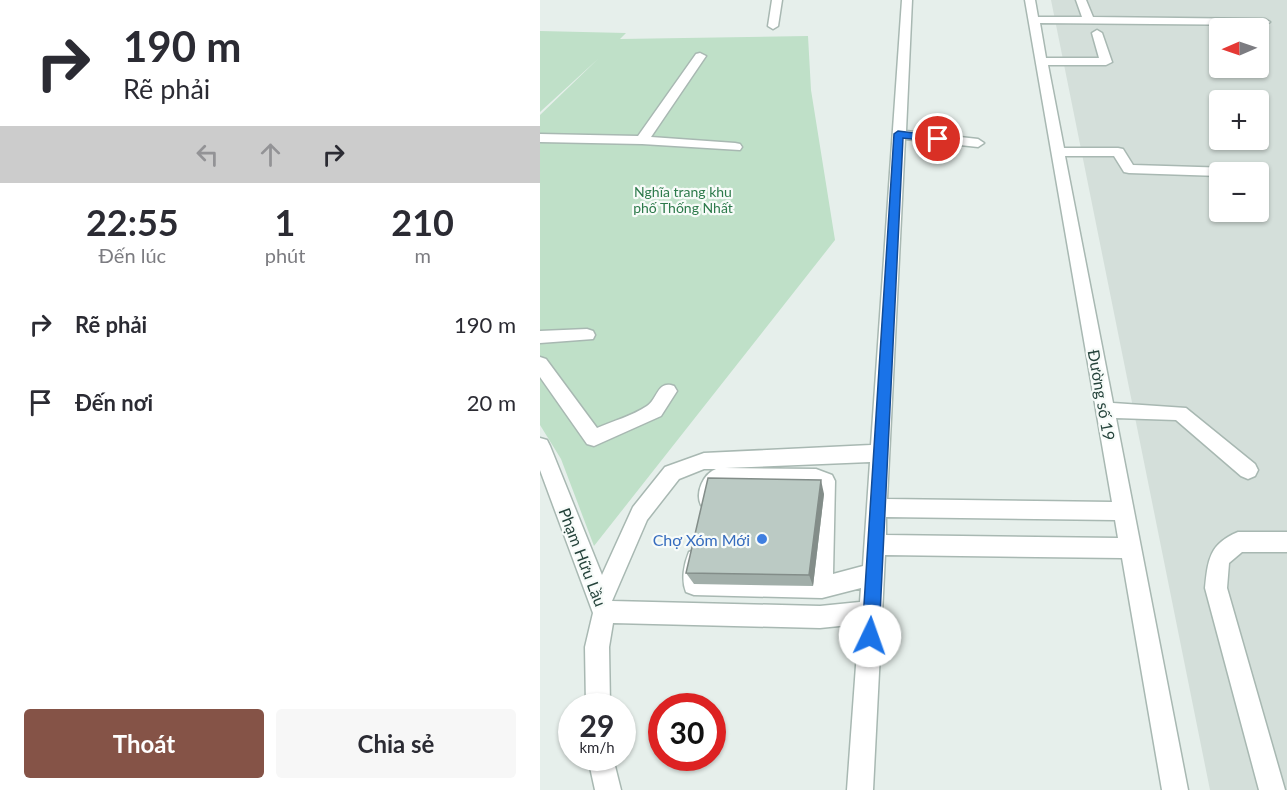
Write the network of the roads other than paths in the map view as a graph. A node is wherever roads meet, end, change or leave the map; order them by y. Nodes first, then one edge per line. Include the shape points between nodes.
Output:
1 (777, 0) edge
2 (907, 0) edge
3 (1030, 0) edge
4 (1081, 0) edge
5 (1034, 20) junction
6 (1089, 21) junction
7 (1209, 22) edge
8 (773, 26) dead end
9 (1097, 33) dead end
10 (700, 56) dead end
11 (1041, 61) junction
12 (898, 134) junction
13 (540, 138) edge
14 (642, 140) junction
15 (978, 143) dead end
16 (735, 147) dead end
17 (1058, 152) junction
18 (1209, 171) edge
19 (587, 336) dead end
20 (540, 337) edge
21 (540, 364) edge
22 (668, 391) dead end
23 (1105, 410) junction
24 (540, 446) edge
25 (881, 453) junction
26 (1248, 470) dead end
27 (876, 507) junction
28 (1123, 511) junction
29 (1287, 542) edge
30 (874, 545) junction
31 (1130, 548) junction
32 (873, 574) junction
33 (822, 587) junction
34 (602, 607) junction
35 (872, 614) junction
36 (598, 693) edge
37 (604, 771) edge
38 (608, 790) edge
39 (860, 790) edge
40 (1174, 790) edge
41 (1272, 790) edge

1 - 8 street
2 - 12 street
3 - 5 street, Đường số 19
4 - 6 street
5 - 6 street
5 - 11 street, Đường số 19
6 - 7 street
9 - 11 street via 1106,62
10 - 14 street
11 - 17 street, Đường số 19
12 - 15 street
12 - 25 street
13 - 14 street
14 - 16 street
17 - 18 street via 1118,152 1129,169
17 - 23 street, Đường số 19
19 - 20 street
21 - 22 street via 594,438 655,411
23 - 26 street via 1180,413
23 - 28 street, Đường số 19
24 - 34 street, Phạm Hữu Lầu
25 - 27 street
25 - 34 street via 704,461 672,473 640,514
27 - 28 street
27 - 30 street
28 - 31 street, Đường số 19
29 - 41 street via 1238,542 1219,558 1216,588
30 - 31 street
30 - 32 street
31 - 40 street, Đường số 19
32 - 33 street
32 - 35 street
33 - 33 street via 694,584 710,488 717,477 825,481
34 - 35 street via 709,616
34 - 36 street, Phạm Hữu Lầu via 597,647
35 - 39 street
37 - 38 street

